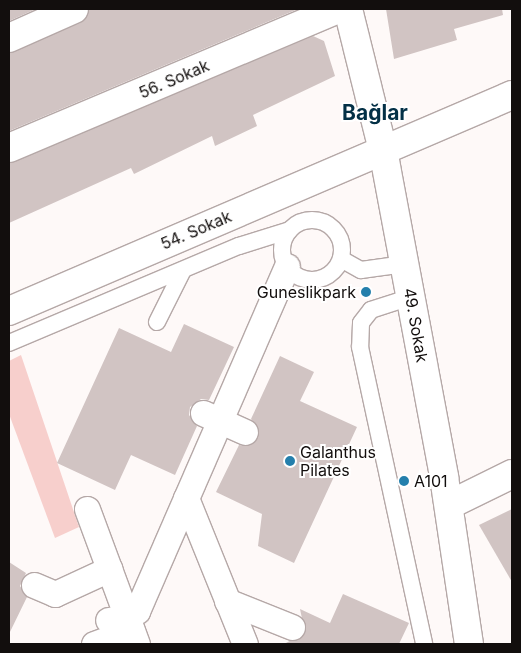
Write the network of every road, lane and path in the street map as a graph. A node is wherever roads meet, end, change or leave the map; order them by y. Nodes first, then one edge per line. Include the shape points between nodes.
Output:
1 (74, 9) edge
2 (338, 9) edge
3 (348, 9) edge
4 (9, 38) edge
5 (512, 94) edge
6 (9, 148) edge
7 (384, 150) junction
8 (290, 230) junction
9 (341, 259) junction
10 (405, 264) junction
11 (287, 266) junction
12 (183, 270) junction
13 (411, 297) junction
14 (9, 311) edge
15 (157, 322) dead end
16 (9, 343) edge
17 (211, 417) junction
18 (245, 432) dead end
19 (512, 474) edge
20 (186, 498) junction
21 (449, 505) junction
22 (87, 509) dead end
23 (109, 569) junction
24 (34, 585) dead end
25 (228, 601) junction
26 (292, 627) dead end
27 (126, 628) edge
28 (94, 644) edge
29 (245, 644) edge
30 (424, 644) edge
31 (469, 644) edge

1 - 4 street
2 - 6 street, 56. Sokak
3 - 7 street, 49. Sokak
5 - 7 street, 54. Sokak
7 - 10 street, 49. Sokak
7 - 14 street, 54. Sokak
8 - 9 lane via 308,221 328,224 340,239
8 - 11 lane via 283,248
8 - 12 lane
9 - 10 lane via 361,270
9 - 11 lane via 321,279 302,279
10 - 13 street, 49. Sokak
11 - 17 street
12 - 15 lane
12 - 16 lane
13 - 21 street, 49. Sokak
13 - 30 lane via 371,310 361,323 360,347
17 - 18 street
17 - 20 street
19 - 21 street
20 - 25 street
20 - 27 street via 137,611
21 - 31 street, 49. Sokak
22 - 23 street
23 - 24 street via 55,594
23 - 27 street
25 - 26 street
25 - 29 street
27 - 28 street

